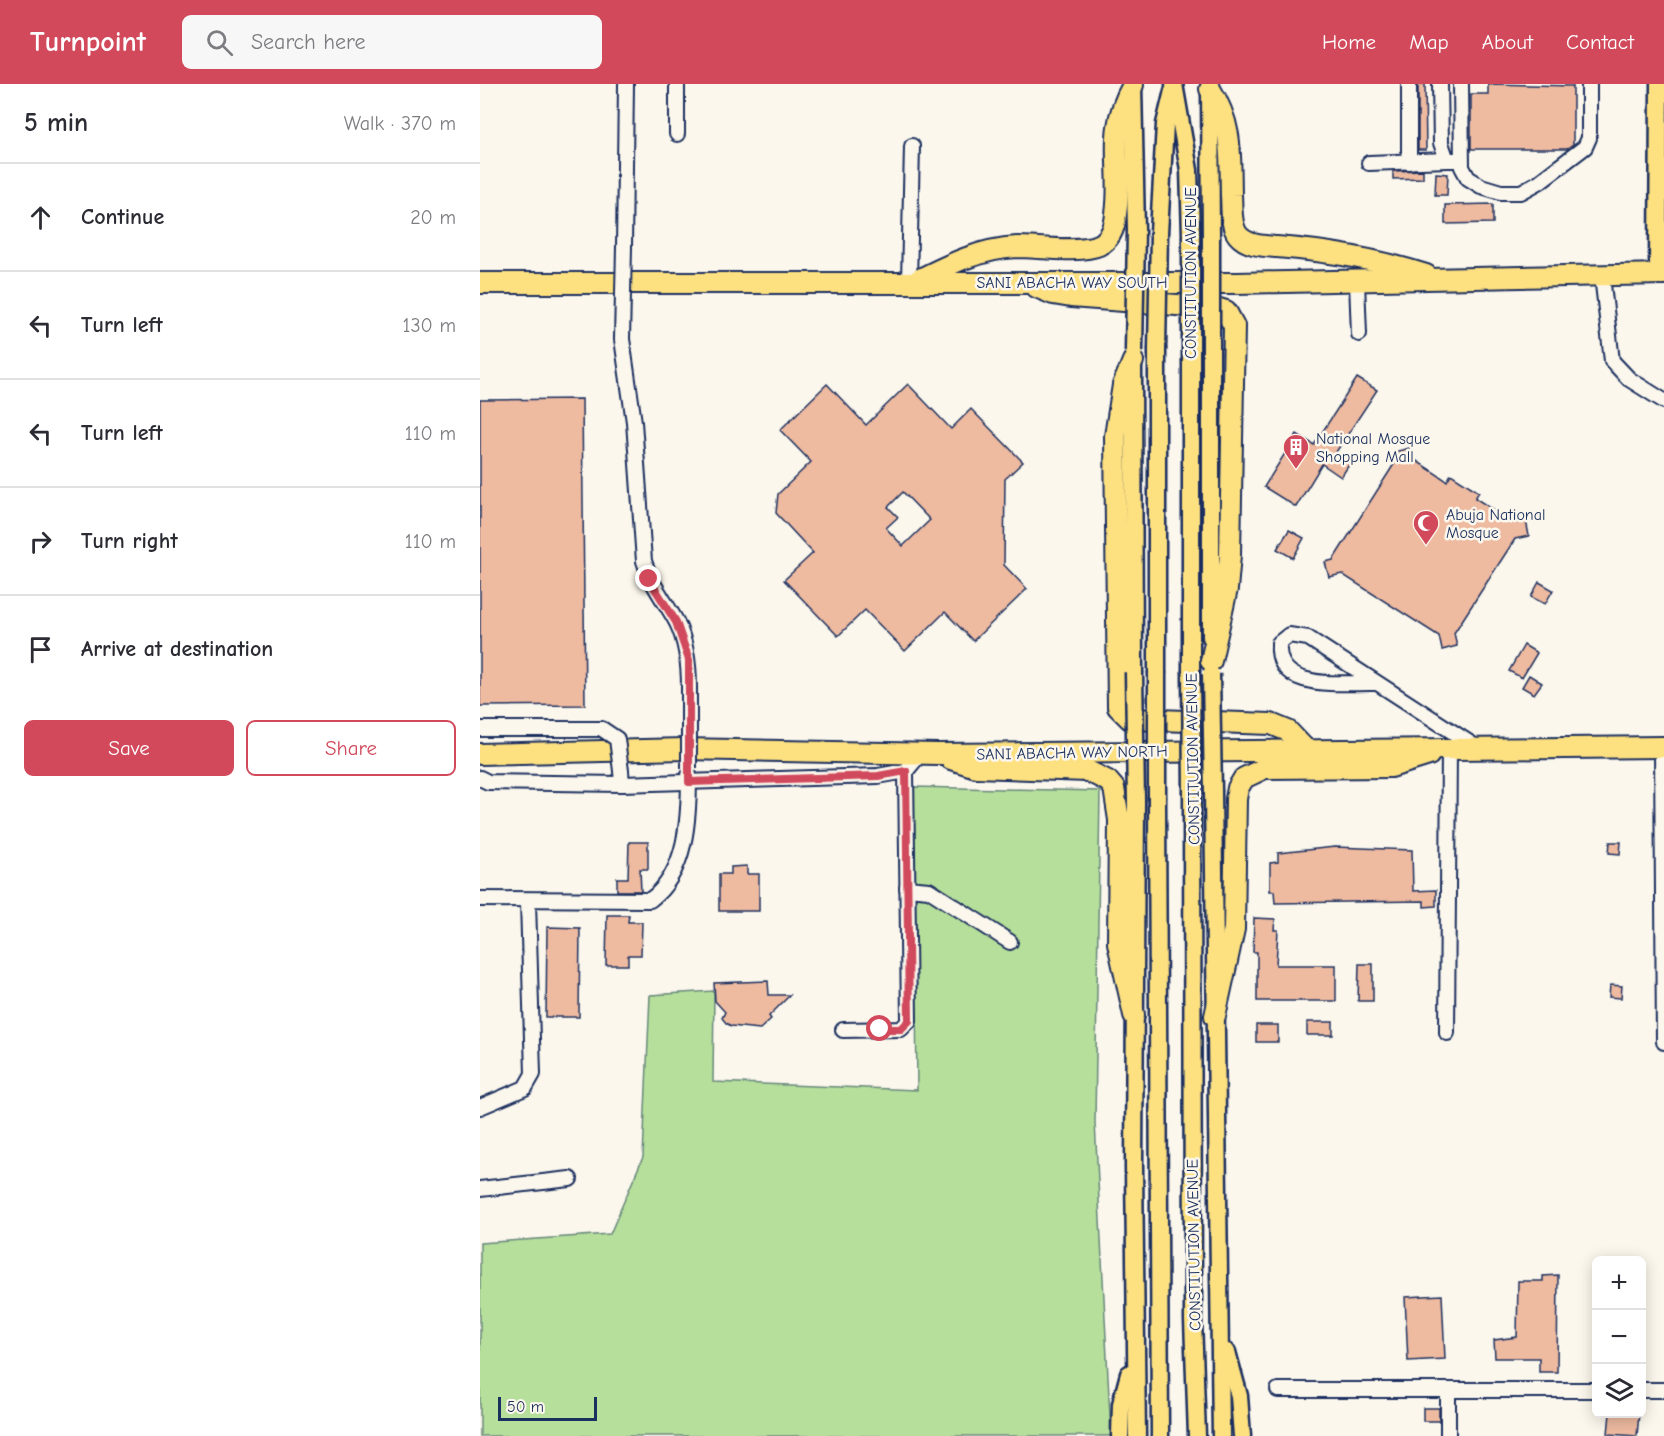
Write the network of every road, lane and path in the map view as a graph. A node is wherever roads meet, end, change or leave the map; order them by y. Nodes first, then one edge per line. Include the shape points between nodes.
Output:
1 (626, 84) edge
2 (677, 84) edge
3 (1409, 84) edge
4 (1440, 84) edge
5 (1461, 84) edge
6 (1589, 84) edge
7 (1659, 84) edge
8 (1133, 85) edge
9 (1210, 86) edge
10 (677, 134) dead end
11 (912, 146) dead end
12 (1454, 160) junction
13 (1408, 162) junction
14 (1369, 163) dead end
15 (1661, 274) edge
16 (1602, 276) junction
17 (1440, 280) junction
18 (911, 282) junction
19 (1028, 282) junction
20 (1357, 282) junction
21 (480, 284) edge
22 (1359, 334) dead end
23 (1134, 357) junction
24 (1664, 401) edge
25 (1211, 667) junction
26 (1375, 683) junction
27 (480, 729) edge
28 (1663, 747) edge
29 (1449, 749) junction
30 (1479, 749) junction
31 (1306, 750) junction
32 (480, 754) edge
33 (930, 754) junction
34 (906, 771) junction
35 (689, 775) junction
36 (621, 777) junction
37 (480, 778) edge
38 (907, 888) junction
39 (480, 899) edge
40 (528, 901) junction
41 (1010, 942) dead end
42 (1134, 1015) junction
43 (1215, 1016) junction
44 (843, 1030) dead end
45 (1447, 1033) dead end
46 (1664, 1042) edge
47 (480, 1107) edge
48 (570, 1179) dead end
49 (480, 1189) edge
50 (1220, 1322) junction
51 (1278, 1390) dead end
52 (1448, 1390) junction
53 (1592, 1390) edge
54 (1646, 1390) edge
55 (1664, 1390) edge
56 (1128, 1416) junction
57 (1120, 1436) edge
58 (1137, 1436) edge
59 (1160, 1436) edge
60 (1197, 1436) edge
61 (1221, 1436) edge
62 (1242, 1436) edge
63 (1448, 1436) edge

1 - 35 street, bridge via 622,339 634,422 644,561 649,579 676,622 689,660
2 - 10 street
3 - 13 street
4 - 12 street via 1441,143
5 - 12 street
6 - 12 street via 1589,138 1585,147 1530,188 1511,193 1481,186 1468,178
7 - 15 main road
8 - 18 highway via 1118,121 1117,211 1108,237 1090,246 988,251 957,260
8 - 23 main road, bridge
9 - 17 highway via 1228,123 1232,214 1243,240 1258,246 1332,251
9 - 25 main road, CONSTITUTION AVENUE, bridge
11 - 18 street
12 - 13 street
13 - 14 street
15 - 16 highway, SANI ABACHA WAY SOUTH
16 - 17 highway, SANI ABACHA WAY SOUTH
16 - 24 street via 1612,361 1629,379
17 - 20 highway, SANI ABACHA WAY SOUTH
18 - 19 highway, SANI ABACHA WAY SOUTH
18 - 21 highway, SANI ABACHA WAY SOUTH
19 - 20 highway, SANI ABACHA WAY SOUTH
19 - 25 highway via 1053,294 1216,308 1231,317 1234,326 1230,555
20 - 22 street
23 - 31 highway via 1123,385 1115,436 1118,707 1130,718 1271,724 1288,731
23 - 42 main road, bridge
25 - 43 main road, CONSTITUTION AVENUE, bridge
26 - 26 street via 1308,638 1289,635 1279,643 1284,668 1297,678
26 - 30 street
27 - 36 street, bridge via 602,729 617,739
28 - 30 highway, SANI ABACHA WAY NORTH
28 - 46 street
29 - 30 highway, SANI ABACHA WAY NORTH
29 - 31 highway, SANI ABACHA WAY NORTH
29 - 43 highway via 1391,767 1265,768 1244,778 1236,799 1235,910
29 - 45 street
31 - 33 highway, SANI ABACHA WAY NORTH
32 - 33 highway, SANI ABACHA WAY NORTH via 684,749
33 - 34 street
33 - 42 highway via 976,767 1081,770 1108,781 1116,797 1119,820 1117,919 1123,973
34 - 35 street via 878,776
34 - 38 street
35 - 36 street
35 - 40 street via 682,854 663,891 650,900
36 - 37 street via 488,782
38 - 41 street via 929,890
38 - 44 street via 909,1021 901,1029
39 - 40 street
40 - 47 street via 533,1074 525,1088
42 - 56 main road via 1135,1347
43 - 50 main road, CONSTITUTION AVENUE
48 - 49 street
50 - 61 main road, CONSTITUTION AVENUE
50 - 62 main road via 1242,1414
51 - 52 street
52 - 53 street
52 - 63 street
54 - 55 street
56 - 57 main road
56 - 58 main road
59 - 60 main road, CONSTITUTION AVENUE, bridge via 1157,350 1165,124 1174,84 1189,170 1191,236 1193,1320

